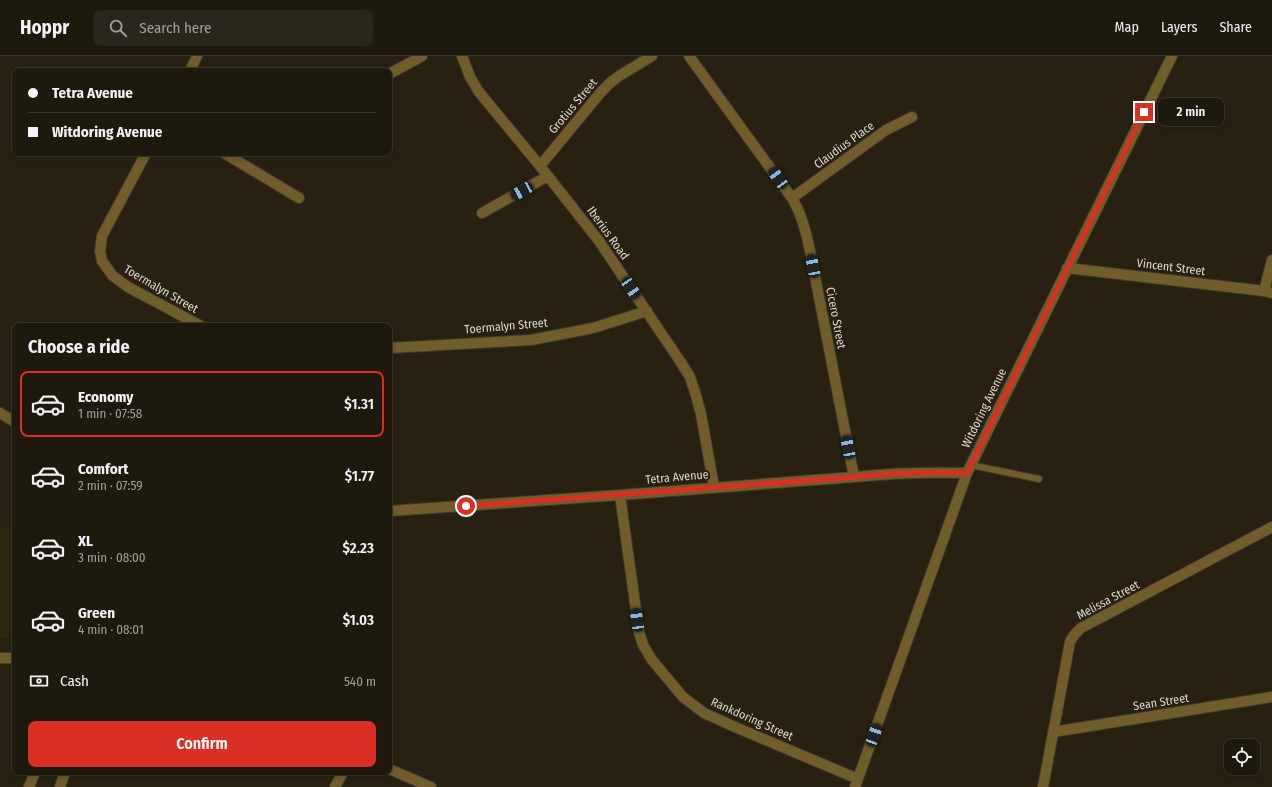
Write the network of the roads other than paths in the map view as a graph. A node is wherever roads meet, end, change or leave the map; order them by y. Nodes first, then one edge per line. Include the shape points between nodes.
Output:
1 (198, 56) edge
2 (422, 56) edge
3 (462, 56) edge
4 (652, 56) edge
5 (689, 56) edge
6 (1172, 56) edge
7 (192, 68) edge
8 (392, 72) edge
9 (912, 117) dead end
10 (144, 156) edge
11 (229, 156) edge
12 (540, 166) junction
13 (548, 176) junction
14 (299, 198) dead end
15 (792, 198) junction
16 (482, 213) dead end
17 (1272, 260) edge
18 (1067, 268) junction
19 (1268, 292) edge
20 (646, 312) junction
21 (195, 323) edge
22 (392, 348) edge
23 (0, 413) edge
24 (12, 420) edge
25 (969, 469) junction
26 (854, 477) junction
27 (1039, 479) dead end
28 (714, 487) junction
29 (620, 495) junction
30 (392, 511) edge
31 (1272, 527) edge
32 (0, 658) edge
33 (12, 658) edge
34 (1272, 698) edge
35 (1053, 732) junction
36 (392, 770) edge
37 (34, 775) edge
38 (64, 775) edge
39 (341, 775) edge
40 (857, 783) edge
41 (29, 787) edge
42 (60, 787) edge
43 (335, 787) edge
44 (431, 787) edge
45 (1043, 787) edge

1 - 7 street
2 - 8 street
3 - 12 street, Iberius Road via 479,92
4 - 12 street, Grotius Street via 611,82
5 - 15 street, Cicero Street
6 - 18 street, Witdoring Avenue
9 - 15 street, Claudius Place via 886,130
10 - 21 street, Toermalyn Street via 102,236 102,261 113,276 128,287
11 - 14 street
12 - 13 street, Iberius Road
13 - 16 street
13 - 20 street, Iberius Road via 599,241
15 - 26 street, Cicero Street via 804,224
17 - 19 street
18 - 19 street, Vincent Street
18 - 25 street, Witdoring Avenue
20 - 22 street, Toermalyn Street via 593,328 531,340
20 - 28 street, Iberius Road via 680,361 694,387
23 - 24 street
25 - 26 street, Tetra Avenue
25 - 27 lane
25 - 40 street, Witdoring Avenue
26 - 28 street, Tetra Avenue
28 - 29 street, Tetra Avenue
29 - 30 street, Tetra Avenue
29 - 40 street, Rankdoring Street via 639,632 652,660 669,681 683,697 704,713
31 - 35 street, Melissa Street via 1081,628 1070,642
32 - 33 street
34 - 35 street, Sean Street
35 - 45 street, Melissa Street
36 - 44 street
37 - 41 street
38 - 42 street
39 - 43 street

